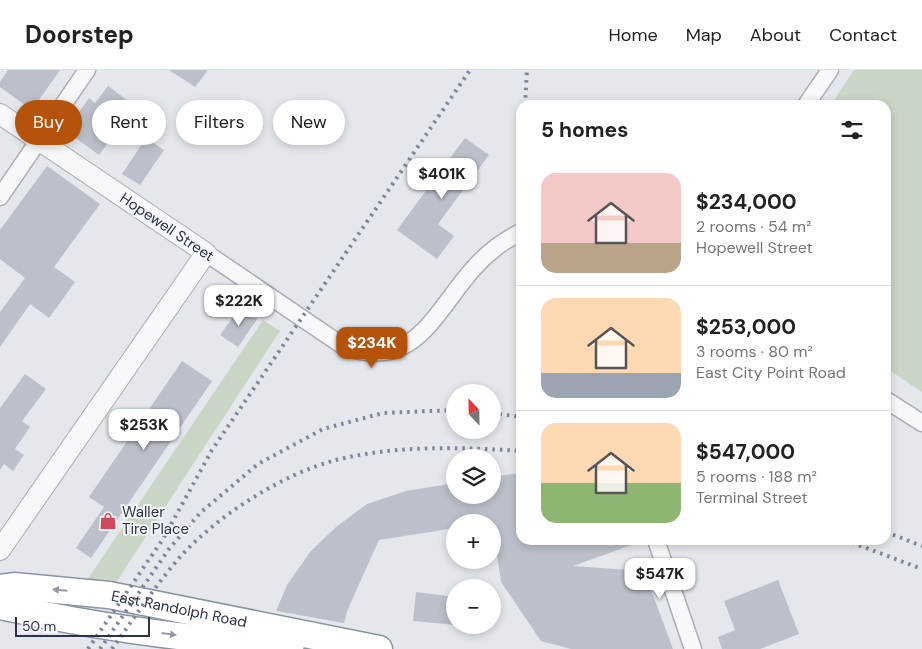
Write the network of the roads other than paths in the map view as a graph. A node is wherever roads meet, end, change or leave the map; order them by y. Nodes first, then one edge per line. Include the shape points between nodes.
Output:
1 (87, 70) edge
2 (830, 70) edge
3 (66, 100) edge
4 (809, 100) edge
5 (0, 114) edge
6 (15, 124) edge
7 (36, 145) edge
8 (46, 145) edge
9 (0, 197) edge
10 (516, 235) edge
11 (206, 253) junction
12 (891, 403) edge
13 (922, 424) edge
14 (658, 545) edge
15 (0, 550) edge
16 (0, 588) edge
17 (0, 606) edge
18 (368, 647) edge
19 (694, 649) edge

1 - 3 street
2 - 4 street
5 - 6 street, Hopewell Street
7 - 9 street
8 - 11 street, Hopewell Street
10 - 11 street, Hopewell Street via 491,251 473,269 436,318 412,342 378,354 361,353 343,346
11 - 15 street
12 - 13 street
14 - 19 street
18 -> 16 highway, East Randolph Road via 109,595 14,586
17 -> 18 highway, East Randolph Road via 50,617 237,643

